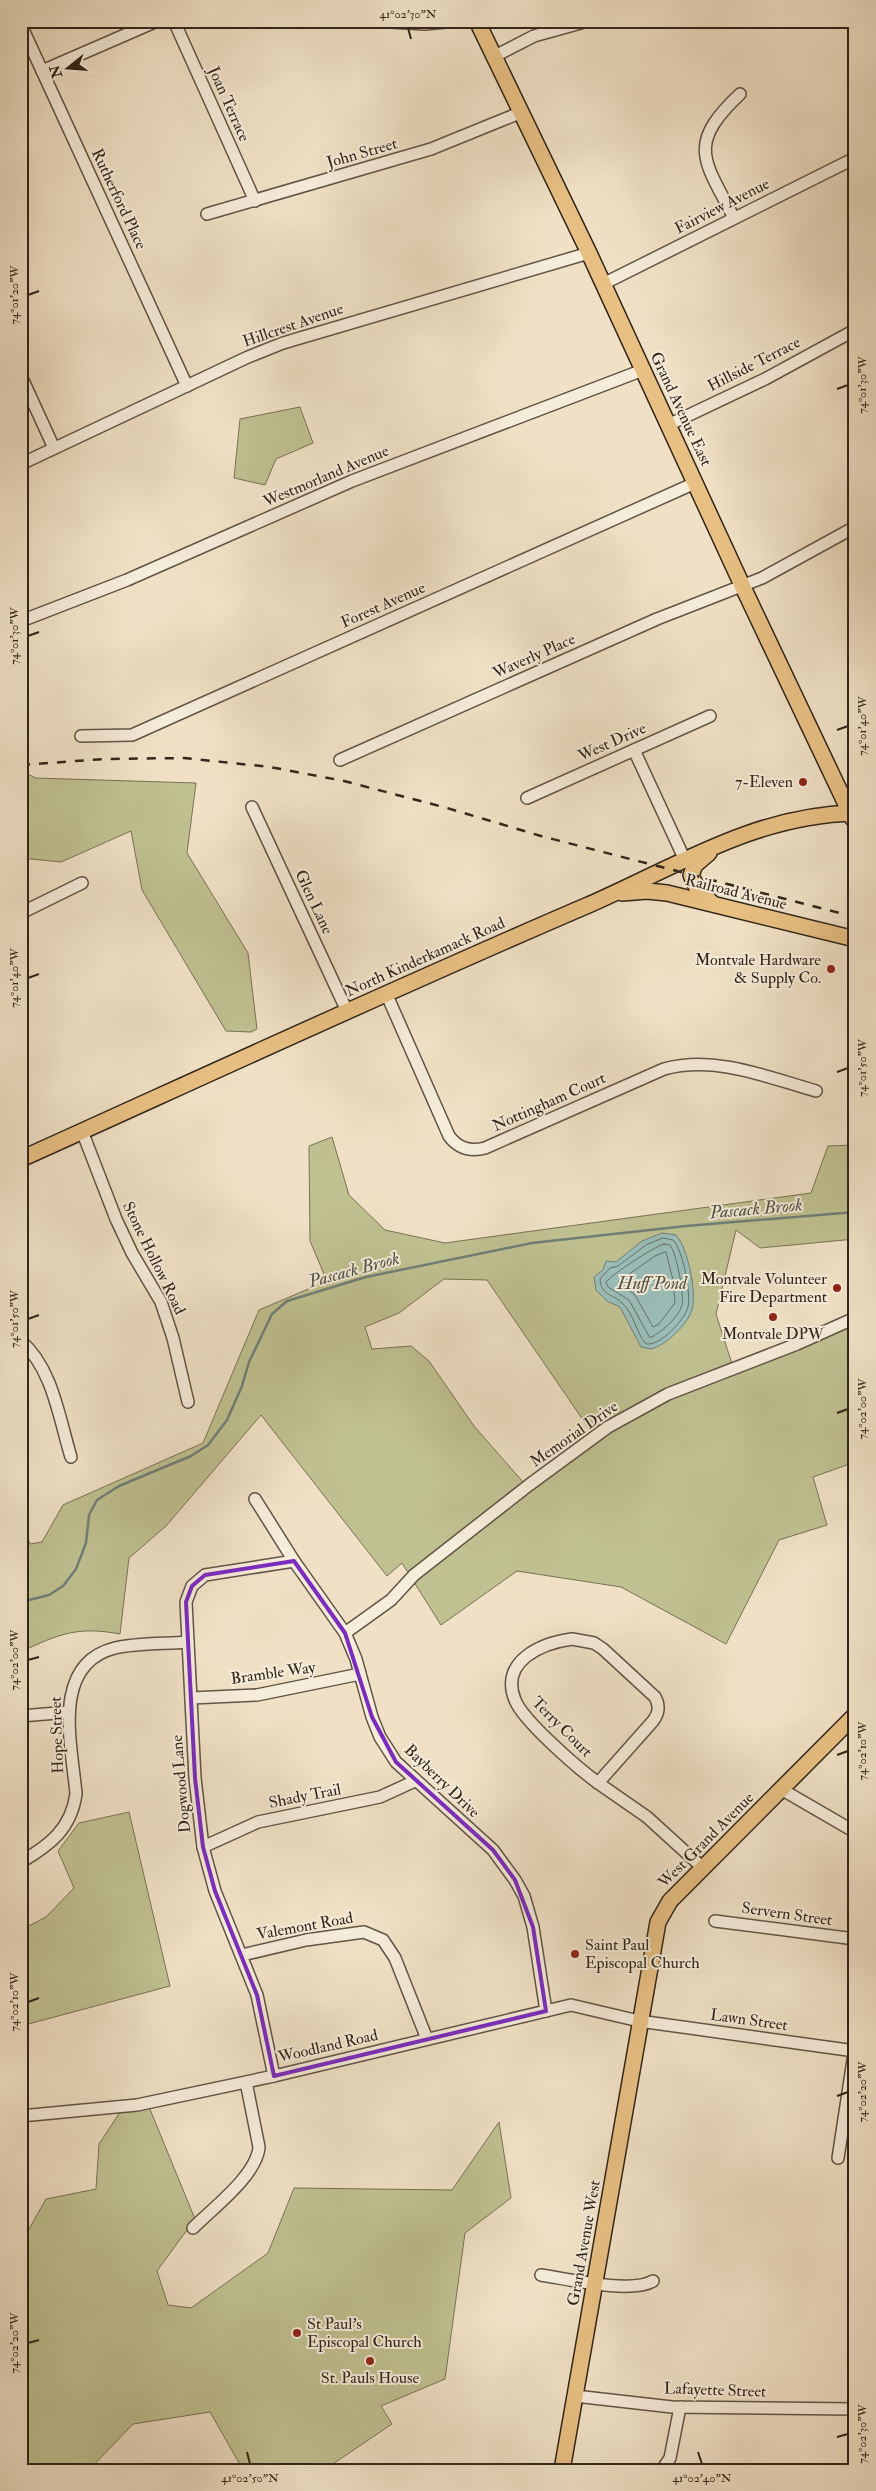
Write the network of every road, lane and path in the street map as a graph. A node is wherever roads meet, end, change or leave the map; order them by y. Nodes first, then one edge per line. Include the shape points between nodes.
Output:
1 (157, 21) edge
2 (174, 21) edge
3 (373, 21) edge
4 (457, 21) edge
5 (477, 21) edge
6 (588, 21) edge
7 (21, 25) edge
8 (496, 56) junction
9 (42, 71) junction
10 (740, 94) dead end
11 (522, 112) junction
12 (855, 158) edge
13 (255, 201) junction
14 (207, 214) dead end
15 (734, 218) junction
16 (589, 253) junction
17 (604, 284) junction
18 (855, 330) edge
19 (643, 370) junction
20 (21, 376) edge
21 (187, 386) junction
22 (668, 426) junction
23 (54, 448) junction
24 (21, 464) edge
25 (695, 483) junction
26 (855, 527) edge
27 (742, 586) junction
28 (23, 620) edge
29 (710, 716) dead end
30 (80, 736) dead end
31 (634, 750) junction
32 (340, 760) dead end
33 (527, 798) dead end
34 (252, 807) dead end
35 (853, 816) edge
36 (738, 836) junction
37 (684, 858) junction
38 (691, 875) junction
39 (82, 883) dead end
40 (608, 896) junction
41 (713, 903) junction
42 (21, 913) edge
43 (838, 935) junction
44 (855, 939) edge
45 (855, 946) edge
46 (386, 993) junction
47 (346, 1011) junction
48 (816, 1091) dead end
49 (82, 1131) junction
50 (21, 1159) edge
51 (855, 1318) edge
52 (21, 1341) edge
53 (188, 1402) dead end
54 (71, 1457) dead end
55 (255, 1499) dead end
56 (294, 1561) junction
57 (345, 1633) junction
58 (188, 1642) junction
59 (360, 1674) junction
60 (191, 1698) junction
61 (69, 1712) junction
62 (855, 1715) edge
63 (21, 1716) edge
64 (415, 1781) junction
65 (598, 1783) junction
66 (782, 1789) junction
67 (855, 1832) edge
68 (203, 1846) junction
69 (21, 1862) edge
70 (704, 1868) junction
71 (715, 1921) dead end
72 (855, 1939) edge
73 (242, 1954) junction
74 (546, 2011) junction
75 (639, 2022) junction
76 (427, 2039) junction
77 (855, 2049) edge
78 (274, 2076) junction
79 (246, 2082) junction
80 (21, 2116) edge
81 (838, 2158) dead end
82 (193, 2228) dead end
83 (541, 2275) dead end
84 (653, 2281) dead end
85 (595, 2283) junction
86 (575, 2396) junction
87 (680, 2407) junction
88 (855, 2409) edge
89 (562, 2470) edge
90 (662, 2470) edge

1 - 9 street
2 - 13 street, Joan Terrace
3 - 4 street via 425,24
5 - 8 main road, Grand Avenue East
6 - 8 street via 534,36
7 - 9 street, Rutherford Place
8 - 11 main road, Grand Avenue East
9 - 21 street, Rutherford Place
10 - 15 street via 708,130 704,150 709,170
11 - 13 street, John Street via 431,150
11 - 16 main road, Grand Avenue East
12 - 15 street, Fairview Avenue
13 - 14 street, John Street
15 - 17 street, Fairview Avenue
16 - 17 main road, Grand Avenue East
16 - 21 street, Hillcrest Avenue via 320,331 248,357
17 - 19 main road, Grand Avenue East
18 - 22 street, Hillside Terrace
19 - 22 main road, Grand Avenue East
19 - 28 street, Westmorland Avenue via 352,481 127,580
20 - 23 street
21 - 23 street, Hillcrest Avenue
22 - 25 main road, Grand Avenue East
23 - 24 street, Hillcrest Avenue
25 - 27 main road, Grand Avenue East
25 - 30 street, Forest Avenue via 132,735
26 - 27 street, Waverly Place
27 - 32 street, Waverly Place via 657,620
27 - 35 main road, Grand Avenue East
29 - 31 street, West Drive
31 - 33 street, West Drive
31 - 37 street
34 - 47 street, Glen Lane
35 - 36 main road, North Kinderkamack Road via 809,816
36 - 37 main road, North Kinderkamack Road
36 - 38 main road via 703,856
37 - 38 main road
37 - 40 main road, North Kinderkamack Road
38 - 41 main road via 697,888
39 - 42 street
40 - 41 main road, Railroad Avenue via 647,891
40 - 46 main road, North Kinderkamack Road
41 - 43 main road, Railroad Avenue
43 - 44 main road, Railroad Avenue
43 - 45 main road
46 - 47 main road, North Kinderkamack Road
46 - 48 street, Nottingham Court via 449,1136 468,1150 485,1148 678,1065 723,1066
47 - 49 main road, North Kinderkamack Road
49 - 50 main road, North Kinderkamack Road
49 - 53 street, Stone Hollow Road via 116,1219 161,1302 174,1338
51 - 57 street, Memorial Drive via 797,1344 698,1381 608,1427 529,1485 414,1576 391,1600
52 - 54 street via 42,1366
55 - 56 street, Bayberry Drive
56 - 57 street, Bayberry Drive
56 - 58 street, Dogwood Lane via 213,1572 198,1580 188,1593 186,1602
57 - 59 street, Bayberry Drive
58 - 60 street, Dogwood Lane
58 - 61 street, Hope Street via 123,1647 103,1652 77,1676 69,1699
59 - 60 street, Bramble Way via 257,1695
59 - 64 street, Bayberry Drive via 380,1737 396,1762
60 - 68 street, Dogwood Lane via 197,1809
61 - 63 street
61 - 69 street, Hope Street via 76,1794 70,1818 56,1839
62 - 66 main road, West Grand Avenue
64 - 68 street, Shady Trail via 380,1797 258,1822
64 - 74 street, Bayberry Drive via 493,1850 515,1880 524,1896 533,1927
65 - 65 street, Terry Court via 564,1755 520,1710 515,1700 514,1672 532,1650 572,1639 594,1643 608,1652 658,1703 657,1716
65 - 70 street, Terry Court via 648,1817
66 - 67 street
66 - 70 main road, West Grand Avenue
68 - 73 street, Dogwood Lane via 215,1891
70 - 75 main road, West Grand Avenue via 670,1901 658,1922
71 - 72 street, Servern Street
73 - 76 street, Valemont Road via 306,1940 364,1932 376,1935 395,1958
73 - 78 street, Dogwood Lane via 257,1995
74 - 75 street, Woodland Road via 571,2005
74 - 76 street, Woodland Road
75 - 77 street, Lawn Street
75 - 85 main road, Grand Avenue West
76 - 78 street, Woodland Road
77 - 81 street
78 - 79 street, Woodland Road
79 - 80 street, Woodland Road via 137,2105
79 - 82 street via 258,2155 250,2170
83 - 85 street
84 - 85 street via 639,2286
85 - 86 main road, Grand Avenue West
86 - 87 street, Lafayette Street
86 - 89 main road, Grand Avenue West
87 - 88 street, Lafayette Street
87 - 90 street via 670,2458

